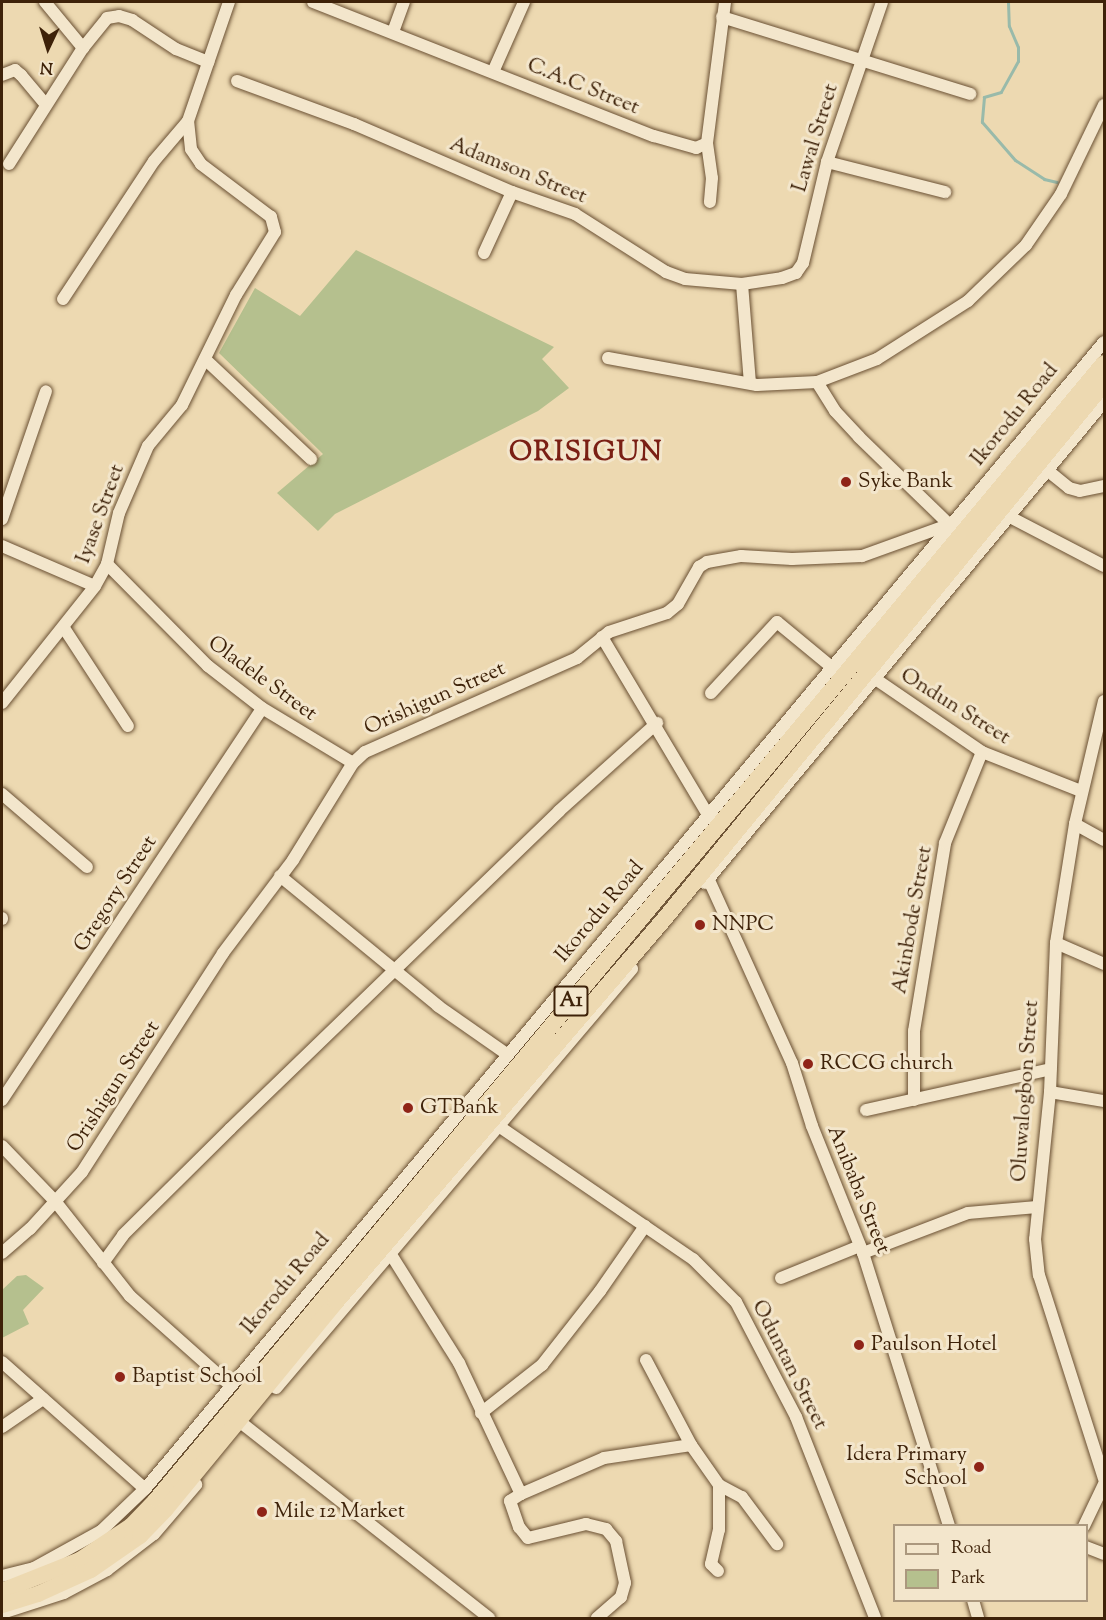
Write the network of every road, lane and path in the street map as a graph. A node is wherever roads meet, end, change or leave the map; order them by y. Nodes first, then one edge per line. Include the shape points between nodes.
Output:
1 (45, 2) edge
2 (229, 2) edge
3 (313, 2) edge
4 (404, 2) edge
5 (524, 2) edge
6 (725, 2) edge
7 (882, 2) edge
8 (722, 17) junction
9 (393, 32) junction
10 (82, 48) junction
11 (860, 61) junction
12 (209, 62) junction
13 (493, 72) junction
14 (2, 75) edge
15 (237, 81) dead end
16 (970, 94) dead end
17 (45, 104) junction
18 (1104, 105) edge
19 (188, 121) junction
20 (707, 143) junction
21 (827, 162) junction
22 (9, 164) dead end
23 (512, 192) junction
24 (945, 192) dead end
25 (710, 202) dead end
26 (484, 253) dead end
27 (782, 278) joint
28 (742, 284) junction
29 (63, 298) dead end
30 (1104, 342) edge
31 (608, 358) dead end
32 (207, 361) junction
33 (1104, 363) edge
34 (817, 382) junction
35 (750, 383) junction
36 (1104, 384) edge
37 (46, 391) dead end
38 (1104, 402) edge
39 (311, 459) dead end
40 (1047, 470) junction
41 (1104, 486) edge
42 (1008, 516) junction
43 (2, 519) edge
44 (951, 526) junction
45 (2, 546) edge
46 (107, 564) junction
47 (1104, 566) edge
48 (95, 586) junction
49 (63, 628) junction
50 (602, 637) junction
51 (834, 669) junction
52 (877, 680) junction
53 (711, 693) dead end
54 (1104, 701) edge
55 (2, 703) edge
56 (262, 708) junction
57 (657, 723) junction
58 (128, 726) dead end
59 (982, 752) junction
60 (353, 763) junction
61 (1081, 791) junction
62 (2, 794) edge
63 (710, 818) junction
64 (1075, 824) junction
65 (1104, 840) edge
66 (87, 867) dead end
67 (280, 876) junction
68 (708, 878) junction
69 (1056, 943) junction
70 (1104, 964) edge
71 (397, 970) junction
72 (508, 1056) junction
73 (1051, 1069) junction
74 (1050, 1092) junction
75 (2, 1100) edge
76 (914, 1100) junction
77 (1104, 1101) edge
78 (866, 1110) dead end
79 (492, 1132) junction
80 (2, 1146) edge
81 (55, 1201) junction
82 (427, 1205) junction
83 (1037, 1207) junction
84 (645, 1226) junction
85 (862, 1250) junction
86 (2, 1253) edge
87 (390, 1253) junction
88 (103, 1263) junction
89 (781, 1278) dead end
90 (646, 1360) dead end
91 (2, 1362) edge
92 (230, 1385) junction
93 (43, 1399) junction
94 (481, 1413) junction
95 (244, 1425) junction
96 (2, 1427) edge
97 (692, 1445) junction
98 (1104, 1479) edge
99 (1104, 1484) edge
100 (719, 1485) junction
101 (145, 1489) junction
102 (521, 1494) junction
103 (948, 1524) edge
104 (1085, 1524) edge
105 (777, 1544) dead end
106 (1088, 1548) edge
107 (1104, 1554) edge
108 (718, 1571) dead end
109 (2, 1576) edge
110 (2, 1591) edge
111 (974, 1602) edge
112 (2, 1605) edge
113 (2, 1614) edge
114 (489, 1618) edge
115 (597, 1618) edge
116 (875, 1618) edge
117 (978, 1618) edge

1 - 10 street
2 - 12 street
3 - 9 street, C.A.C Street
4 - 9 street
5 - 13 street
6 - 8 street
7 - 11 street, Lawal Street
8 - 11 street
8 - 20 street
9 - 13 street, C.A.C Street
10 - 12 street via 107,18 119,16 176,50
10 - 17 street
11 - 16 street
11 - 21 street, Lawal Street
12 - 19 street
13 - 20 street, C.A.C Street via 670,142 696,148
14 - 17 street via 15,70
15 - 23 street, Adamson Street via 354,124
17 - 22 street
18 - 34 street via 1061,194 1026,245 997,275 968,301 903,345
19 - 29 street via 154,161
19 - 32 street via 195,158 275,224 273,237 226,314
20 - 25 street via 712,178
21 - 24 street
21 - 27 street, Lawal Street via 803,263 796,273
23 - 26 street
23 - 28 street, Adamson Street via 597,225 666,272 685,279
27 - 28 street, Adamson Street
28 - 35 street
30 - 44 street, Ikorodu Road
31 - 35 street
32 - 39 street
32 - 46 street, Iyase Street via 182,405 148,446 119,513
33 - 110 highway, Ikorodu Road / A1 via 156,1500 131,1526 80,1560
34 - 35 street
34 - 44 street via 835,411
36 - 79 highway, A1
37 - 43 street
38 - 40 street
40 - 41 street via 1069,488 1080,491
40 - 42 street
42 - 47 street
42 - 52 street
44 - 50 street, Orishigun Street via 862,556 714,559 699,567 674,608
44 - 51 street, Ikorodu Road
45 - 48 street
46 - 48 street, Iyase Street
46 - 56 street, Oladele Street via 199,659
48 - 49 street, Iyase Street
49 - 55 street, Iyase Street
49 - 58 street
50 - 57 street
50 - 60 street, Orishigun Street via 577,658 376,744
51 - 53 street via 777,622
51 - 63 street, Ikorodu Road
52 - 59 street, Ondun Street
52 - 68 street
54 - 61 street, Oluwalogbon Street
56 - 60 street, Oladele Street
56 - 75 street, Gregory Street
57 - 63 street
57 - 71 street via 559,811
59 - 61 street, Ondun Street
59 - 76 street, Akinbode Street via 945,843 914,1031
60 - 67 street, Orishigun Street
61 - 64 street, Oluwalogbon Street
62 - 66 street
63 - 72 street, Ikorodu Road
64 - 65 street
64 - 69 street, Oluwalogbon Street
67 - 71 street
67 - 81 street, Orishigun Street via 223,953 82,1172
68 - 79 street
68 - 85 street, Anibaba Street via 792,1063 812,1126
69 - 70 street
69 - 73 street, Oluwalogbon Street
71 - 72 street via 438,1006
71 - 88 street via 123,1235
72 - 92 street, Ikorodu Road
73 - 74 street, Oluwalogbon Street
73 - 76 street
74 - 77 street
74 - 83 street, Oluwalogbon Street
76 - 78 street
79 - 82 highway, A1
79 - 84 street, Oduntan Street
80 - 81 street
81 - 86 street, Orishigun Street
81 - 88 street
82 - 87 street
82 - 112 highway, A1 via 140,1536 66,1583
83 - 85 street via 968,1213
83 - 98 street, Oluwalogbon Street via 1039,1275
84 - 94 street via 542,1365
84 - 116 street, Oduntan Street via 693,1259 736,1302 796,1417
85 - 89 street
85 - 103 street, Anibaba Street
87 - 94 street via 459,1364
87 - 95 street
88 - 92 street via 130,1296
90 - 97 street
91 - 93 street
92 - 101 street, Ikorodu Road
93 - 96 street
93 - 101 street
94 - 102 street
95 - 113 street via 179,1507 137,1550 76,1588
95 - 114 street
97 - 100 street
97 - 102 street via 604,1458
99 - 104 street
100 - 105 street via 742,1497
100 - 108 street via 719,1530 711,1564
101 - 109 street, Ikorodu Road via 101,1532 34,1568
102 - 115 street via 513,1497 511,1507 528,1538 586,1524 606,1529 616,1541 625,1583 621,1597
106 - 107 street
111 - 117 street

